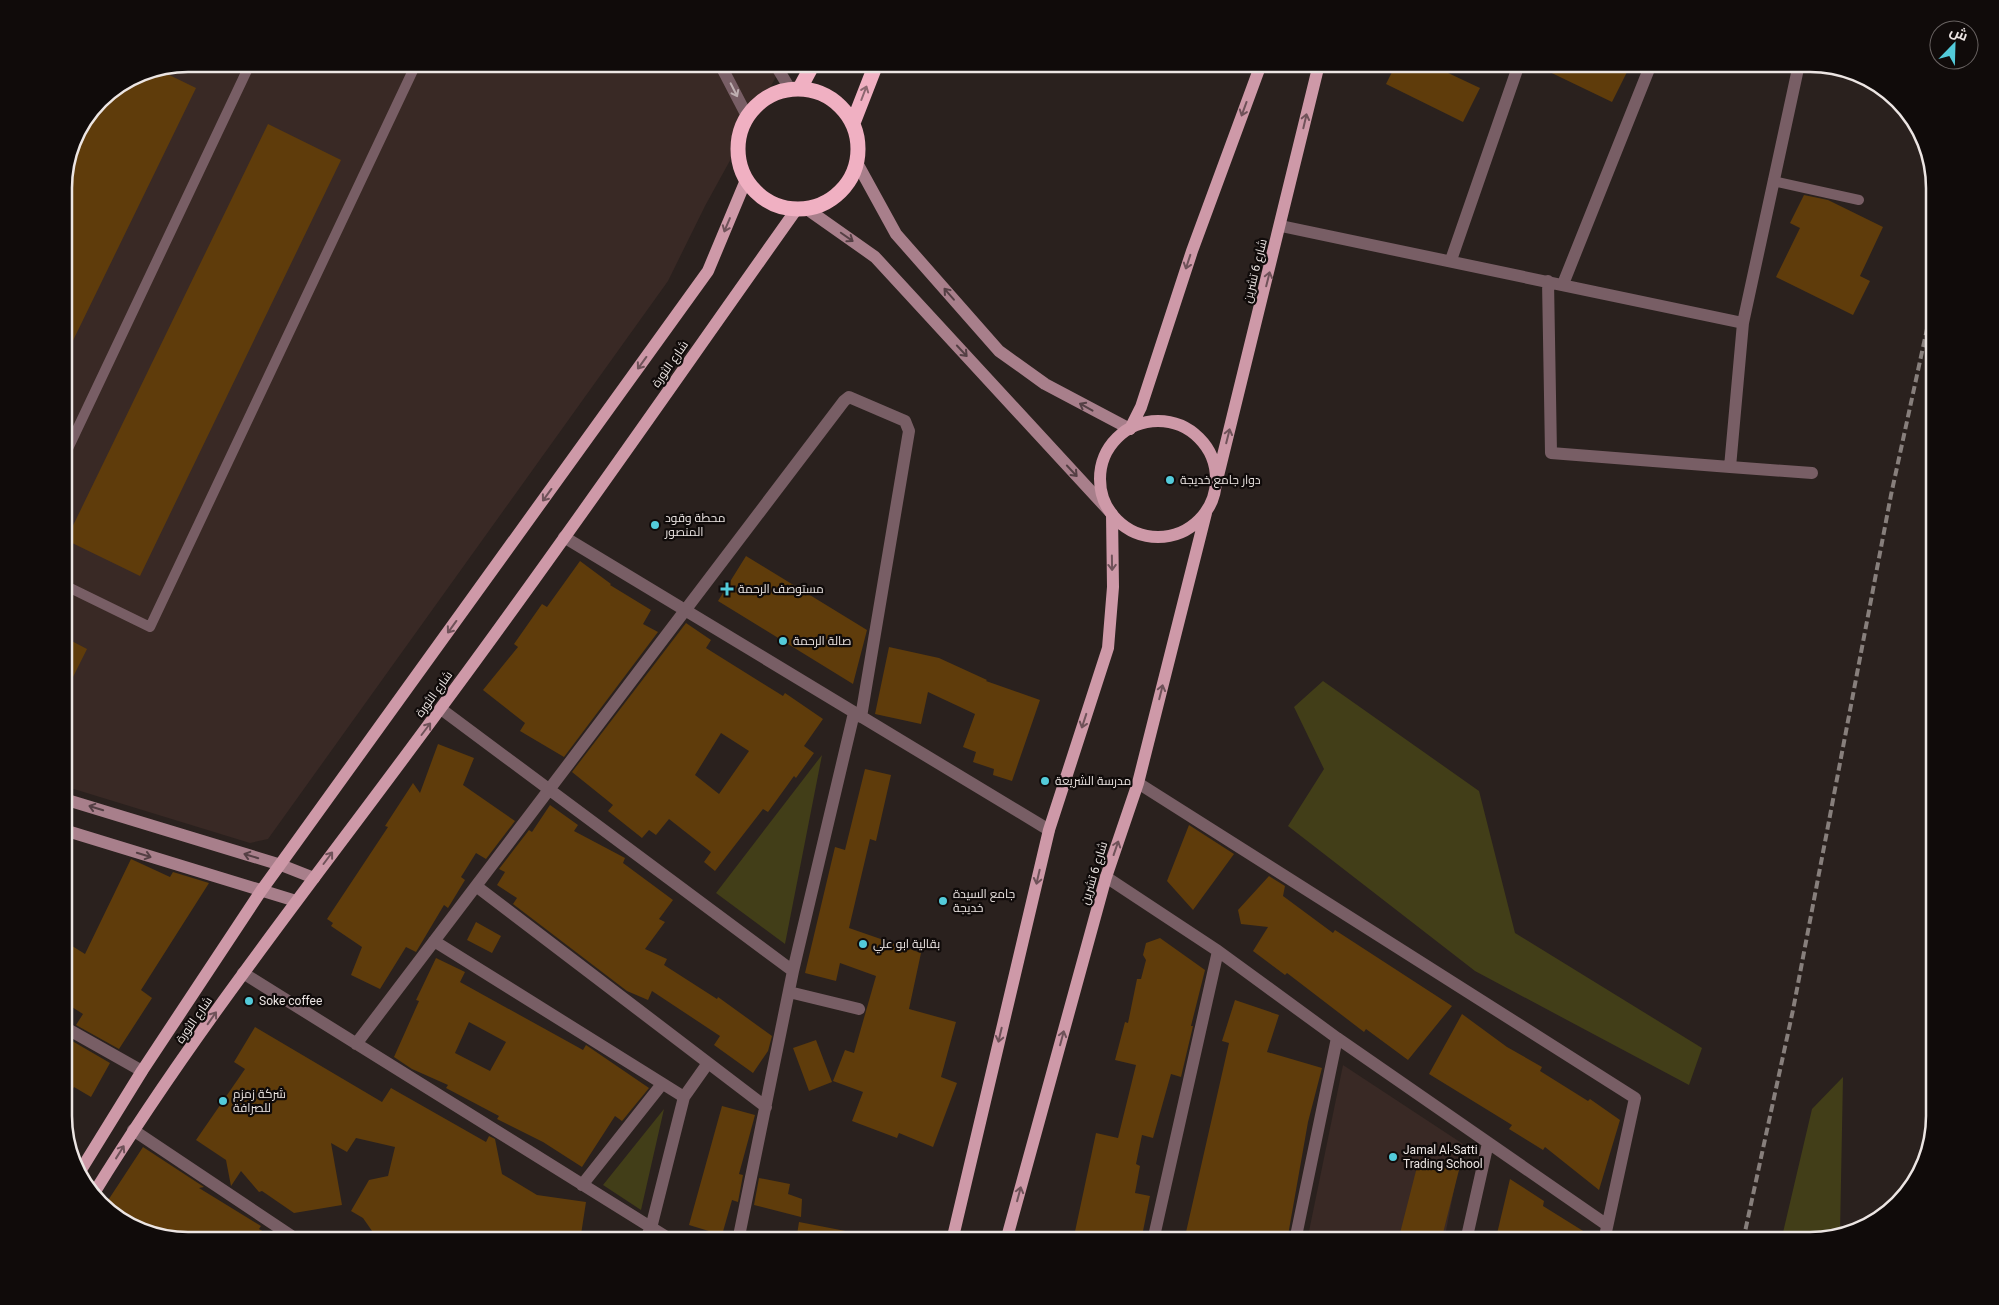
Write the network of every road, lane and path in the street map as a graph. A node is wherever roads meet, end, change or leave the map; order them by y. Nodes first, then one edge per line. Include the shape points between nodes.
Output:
1 (246, 72) edge
2 (412, 72) edge
3 (724, 72) edge
4 (781, 72) edge
5 (807, 72) edge
6 (873, 72) edge
7 (1258, 72) edge
8 (1317, 72) edge
9 (1515, 72) edge
10 (1648, 72) edge
11 (1797, 72) edge
12 (795, 89) junction
13 (747, 116) junction
14 (853, 123) junction
15 (857, 163) junction
16 (746, 180) junction
17 (1773, 181) junction
18 (1859, 200) dead end
19 (802, 209) junction
20 (1281, 226) junction
21 (1451, 260) junction
22 (1548, 281) junction
23 (1563, 284) junction
24 (1743, 322) junction
25 (1130, 429) junction
26 (73, 438) edge
27 (1730, 467) junction
28 (1812, 474) dead end
29 (1216, 484) junction
30 (1206, 512) junction
31 (1112, 514) junction
32 (564, 537) junction
33 (73, 589) edge
34 (684, 610) junction
35 (441, 708) junction
36 (858, 715) junction
37 (1138, 782) junction
38 (548, 790) junction
39 (73, 802) edge
40 (1049, 830) junction
41 (73, 833) edge
42 (281, 865) junction
43 (314, 878) junction
44 (1106, 878) junction
45 (476, 886) junction
46 (261, 891) junction
47 (296, 902) junction
48 (434, 941) junction
49 (1218, 951) junction
50 (793, 971) junction
51 (243, 973) junction
52 (789, 992) junction
53 (859, 1009) dead end
54 (73, 1032) edge
55 (1337, 1038) junction
56 (356, 1044) junction
57 (708, 1063) junction
58 (142, 1071) junction
59 (662, 1084) junction
60 (684, 1096) junction
61 (766, 1107) junction
62 (133, 1130) junction
63 (1488, 1142) junction
64 (83, 1166) edge
65 (582, 1185) junction
66 (97, 1188) edge
67 (1607, 1225) junction
68 (651, 1228) junction
69 (286, 1232) edge
70 (649, 1232) edge
71 (658, 1232) edge
72 (740, 1232) edge
73 (954, 1232) edge
74 (1008, 1232) edge
75 (1155, 1232) edge
76 (1297, 1232) edge
77 (1468, 1232) edge
78 (1606, 1232) edge

1 - 26 lane
2 - 33 lane via 150,627
3 -> 13 street
4 - 12 street
5 - 12 highway
14 -> 6 highway
7 -> 25 main road via 1192,251 1141,407
20 -> 8 main road, شارع 6 تشرين
9 - 21 street
10 - 23 street
11 - 17 street
12 - 13 highway via 773,94 758,103
12 - 14 highway via 827,96
13 - 16 highway via 737,148
14 - 15 highway via 858,142
15 - 19 highway via 851,179 840,193 825,204
25 -> 15 main road via 1045,384 999,350 896,234
16 - 19 highway via 759,196 777,206
16 -> 42 main road, شارع الثورة via 708,271
17 - 18 lane
17 - 24 street
19 -> 31 main road via 875,257
19 - 32 main road, شارع الثورة
20 - 21 street
29 -> 20 main road, شارع 6 تشرين
21 - 22 street
22 - 23 street
22 - 27 street via 1550,453
23 - 24 street
24 - 27 street
25 - 29 main road via 1146,422 1182,426 1208,449 1215,466
25 - 31 main road via 1114,441 1104,458 1100,477 1103,497
27 - 28 street
29 - 30 main road
30 - 31 main road via 1194,526 1160,538 1142,535 1125,527
37 -> 30 main road, شارع 6 تشرين
31 -> 40 main road via 1113,587 1108,648
32 - 34 street
32 - 35 main road, شارع الثورة
34 - 36 street
34 - 36 street via 844,401 849,397 855,398 905,421 909,431
34 - 38 street
35 - 38 street
43 -> 35 main road, شارع الثورة
36 - 40 street
36 - 50 street
44 -> 37 main road, شارع 6 تشرين
37 - 67 street via 1635,1098
38 - 45 street
38 - 50 street
42 -> 39 main road
40 -> 73 main road
41 -> 46 main road
42 - 43 main road
42 - 46 main road, شارع الثورة
43 - 47 main road, شارع الثورة
44 - 49 street
74 -> 44 main road, شارع 6 تشرين
45 - 48 street
45 - 57 street
46 - 47 main road
46 - 58 main road, شارع الثورة
47 - 51 main road, شارع الثورة
48 - 56 street
48 - 59 street
49 - 55 street
49 - 75 street
50 - 52 street
51 - 56 street
62 -> 51 main road, شارع الثورة
52 - 53 street
52 - 61 street
54 - 58 street
55 - 63 street
55 - 76 street
56 - 65 street
57 - 60 street
57 - 61 street
58 - 64 main road, شارع الثورة
59 - 60 street
59 - 65 street
60 - 68 street
61 - 72 street
66 -> 62 main road, شارع الثورة
62 - 69 street
63 - 67 street
63 - 77 street
65 - 68 street
67 - 78 street
68 - 70 street
68 - 71 street

